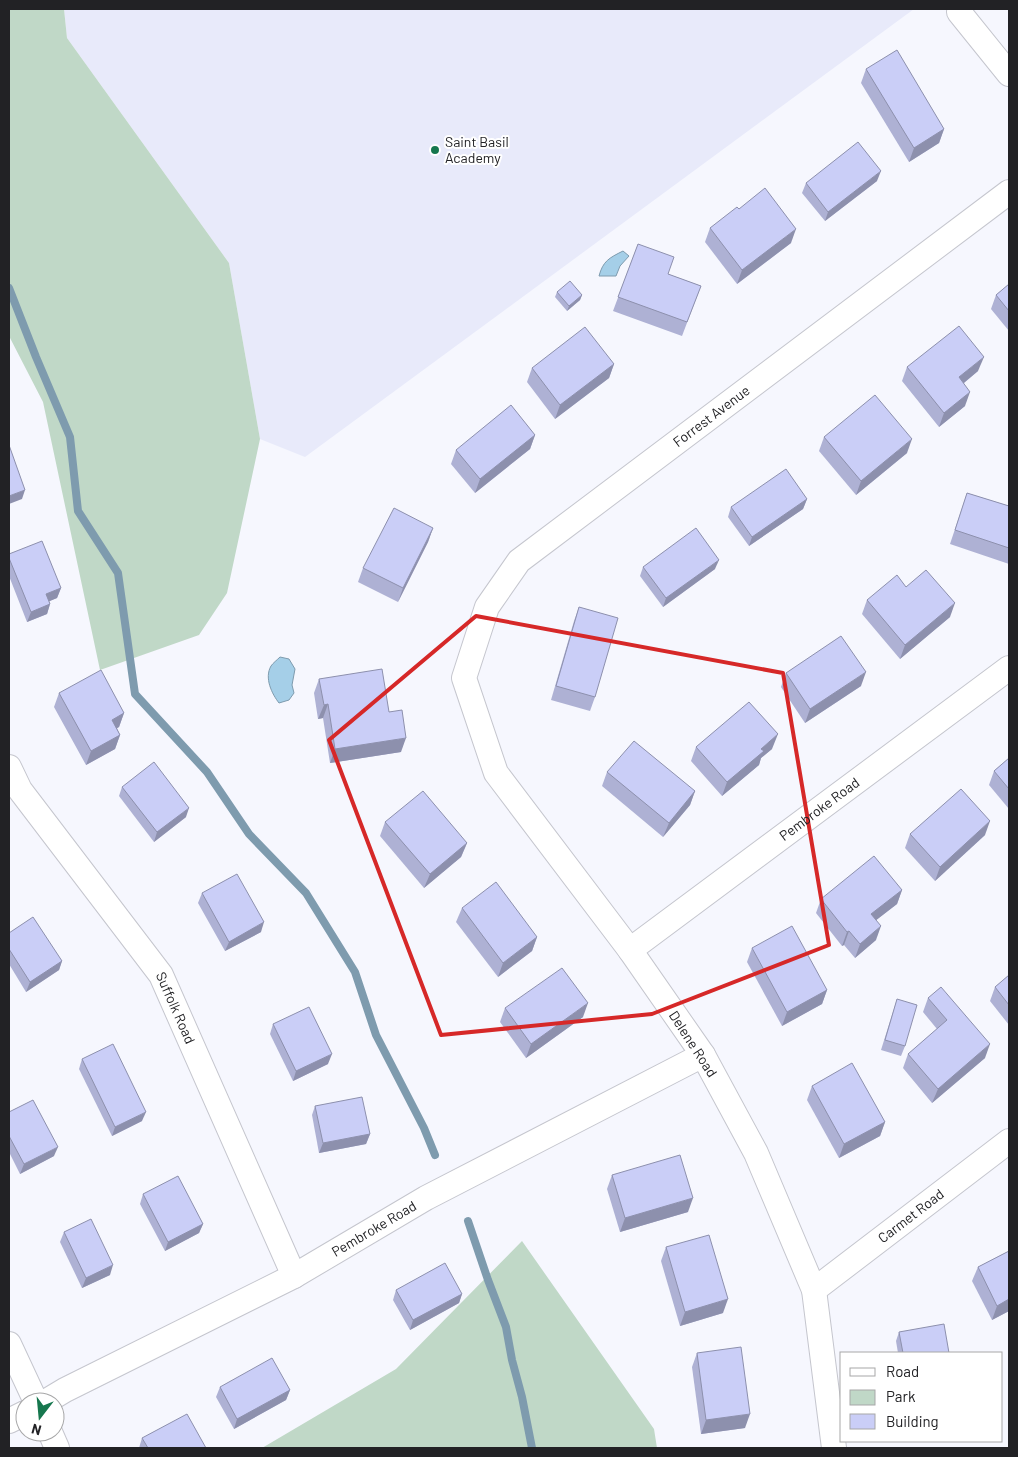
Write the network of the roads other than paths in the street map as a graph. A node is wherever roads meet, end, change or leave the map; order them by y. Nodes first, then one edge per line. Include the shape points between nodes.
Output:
1 (959, 12) dead end
2 (1009, 74) edge
3 (1009, 192) edge
4 (1009, 668) edge
5 (464, 678) joint
6 (9, 767) edge
7 (630, 950) junction
8 (703, 1055) junction
9 (1009, 1141) edge
10 (294, 1276) junction
11 (814, 1290) junction
12 (9, 1344) edge
13 (31, 1392) edge
14 (62, 1392) edge
15 (834, 1448) edge

1 - 2 street
3 - 5 street, Forrest Avenue via 519,561 487,607
4 - 7 street, Pembroke Road
5 - 7 street, Delene Road via 496,773
6 - 10 street, Suffolk Road via 20,790 161,975
7 - 8 street, Delene Road
8 - 10 street, Pembroke Road via 426,1198
8 - 11 street, Delene Road via 756,1153
9 - 11 street, Carmet Road
10 - 14 street, Pembroke Road
11 - 15 street, Delene Road
12 - 13 street

